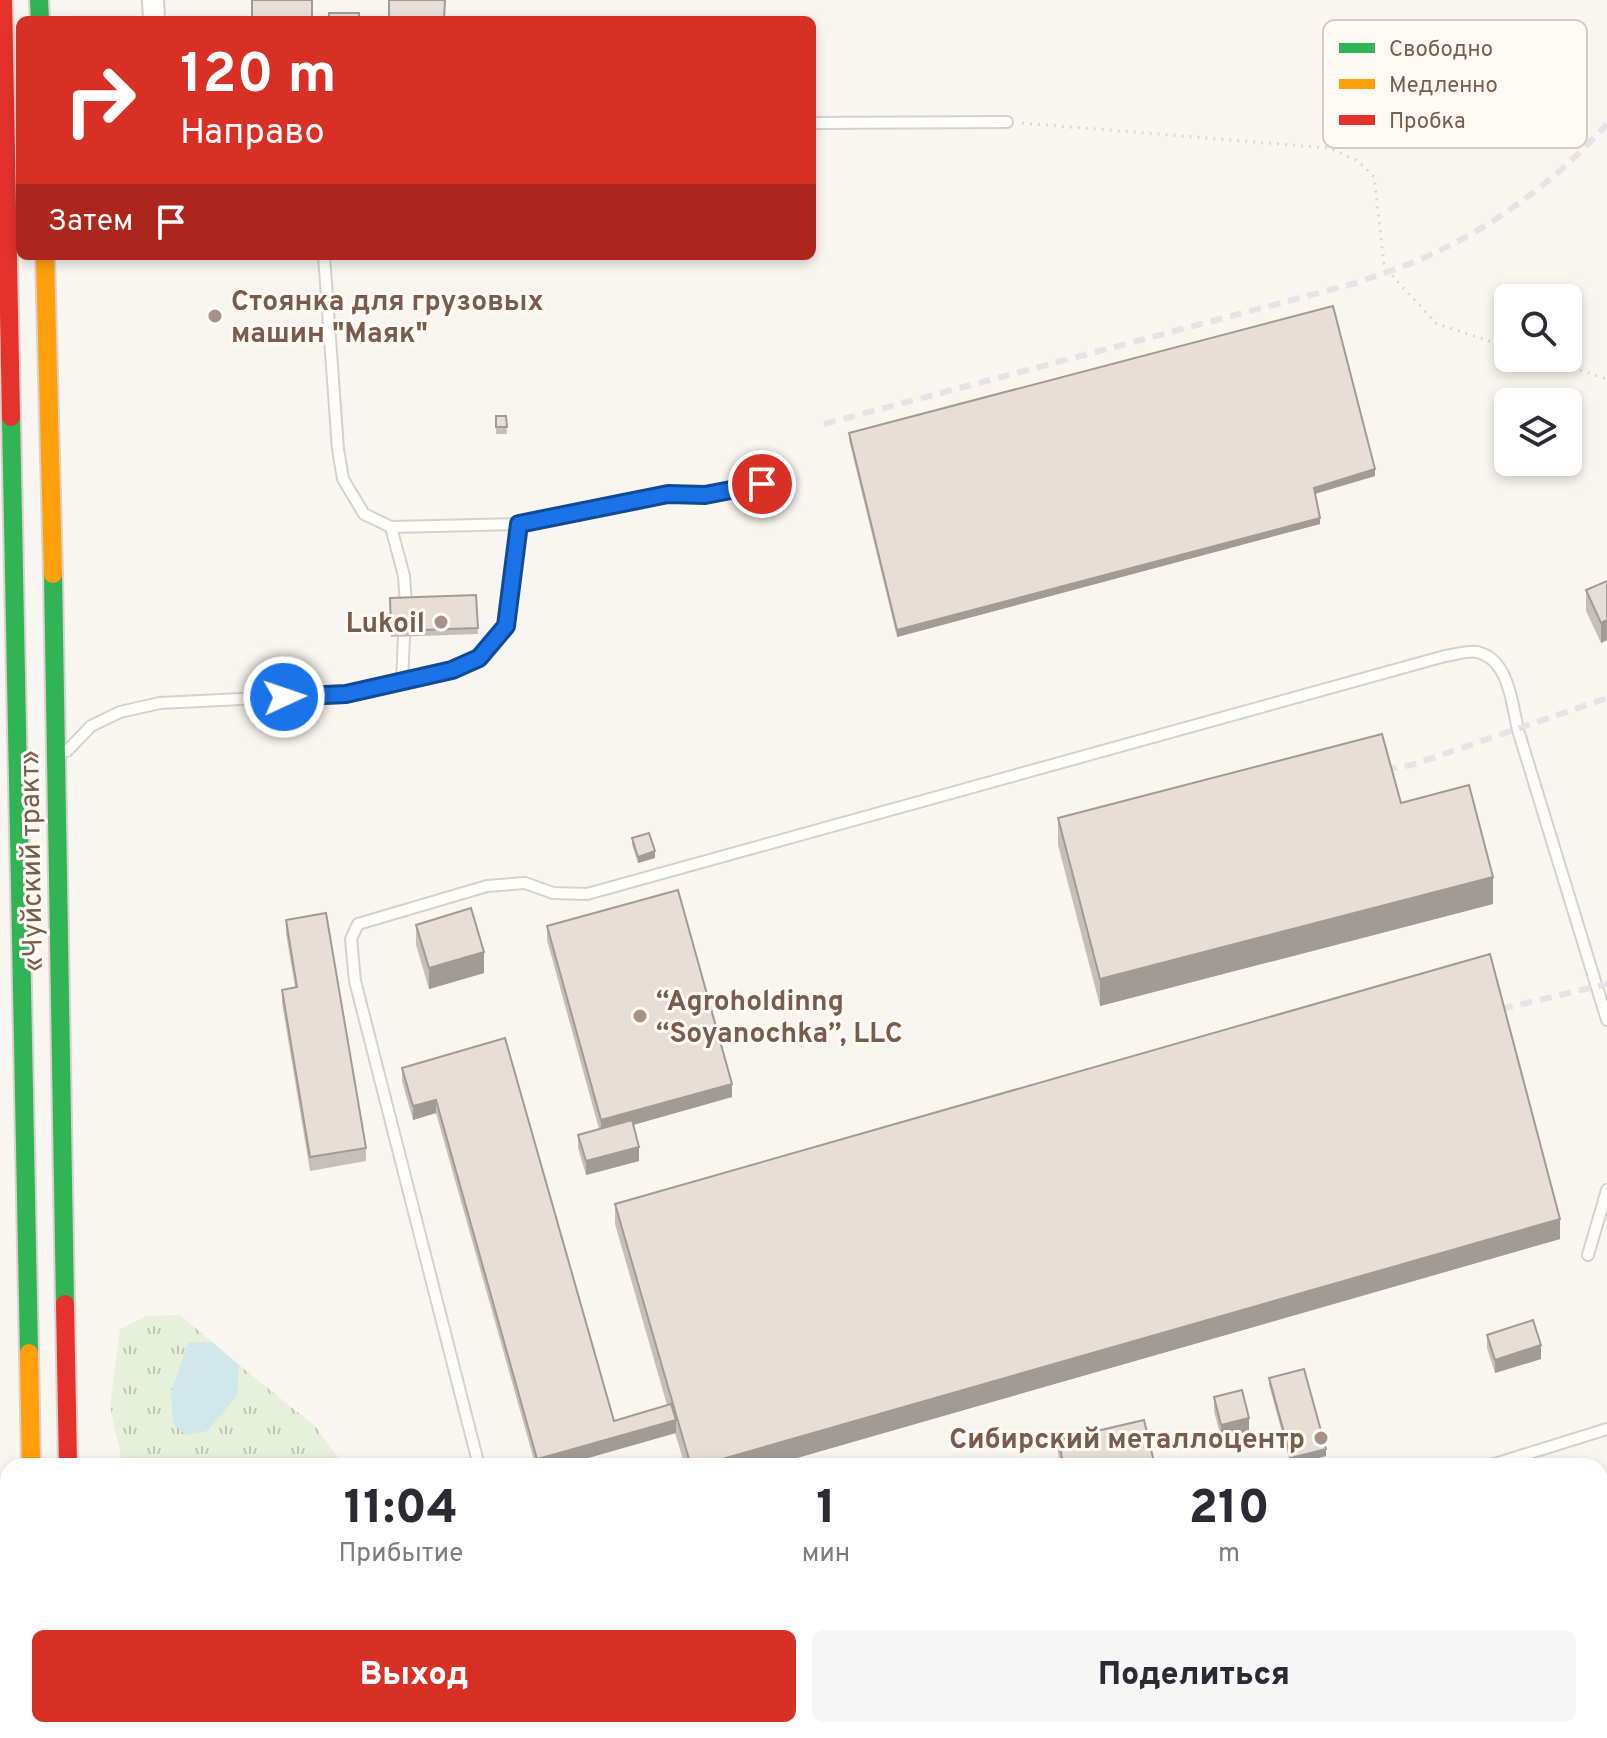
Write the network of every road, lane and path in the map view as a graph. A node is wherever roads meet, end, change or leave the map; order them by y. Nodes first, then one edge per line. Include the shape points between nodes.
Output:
1 (3, 0) edge
2 (1007, 122) joint
3 (816, 123) edge
4 (1323, 148) edge
5 (1329, 148) edge
6 (45, 260) edge
7 (324, 260) edge
8 (1494, 342) edge
9 (1582, 371) edge
10 (1607, 379) edge
11 (762, 484) dead end
12 (519, 524) junction
13 (391, 527) junction
14 (406, 605) edge
15 (404, 637) edge
16 (402, 680) junction
17 (57, 760) junction
18 (1607, 1020) edge
19 (1607, 1190) edge
20 (1588, 1255) dead end
21 (1607, 1429) edge
22 (31, 1458) edge
23 (68, 1458) edge
24 (477, 1458) edge
25 (1514, 1458) edge

1 - 22 highway, «Чуйский тракт»
2 - 3 lane
2 - 4 path
5 - 8 path via 1358,161 1374,177 1384,264 1395,279 1437,324
6 - 17 highway, «Чуйский тракт»
7 - 13 lane via 343,479 364,514
9 - 10 path
11 - 12 lane via 705,495 668,494
12 - 13 lane
12 - 16 lane via 506,626 479,658 452,670
13 - 14 lane
15 - 16 lane
16 - 17 lane via 346,694 160,703 120,712 91,726
17 - 23 highway, «Чуйский тракт»
18 - 24 lane via 1507,683 1494,661 1476,651 587,894 553,893 525,883 487,886 358,924 351,939 355,981
19 - 20 lane
21 - 25 lane

